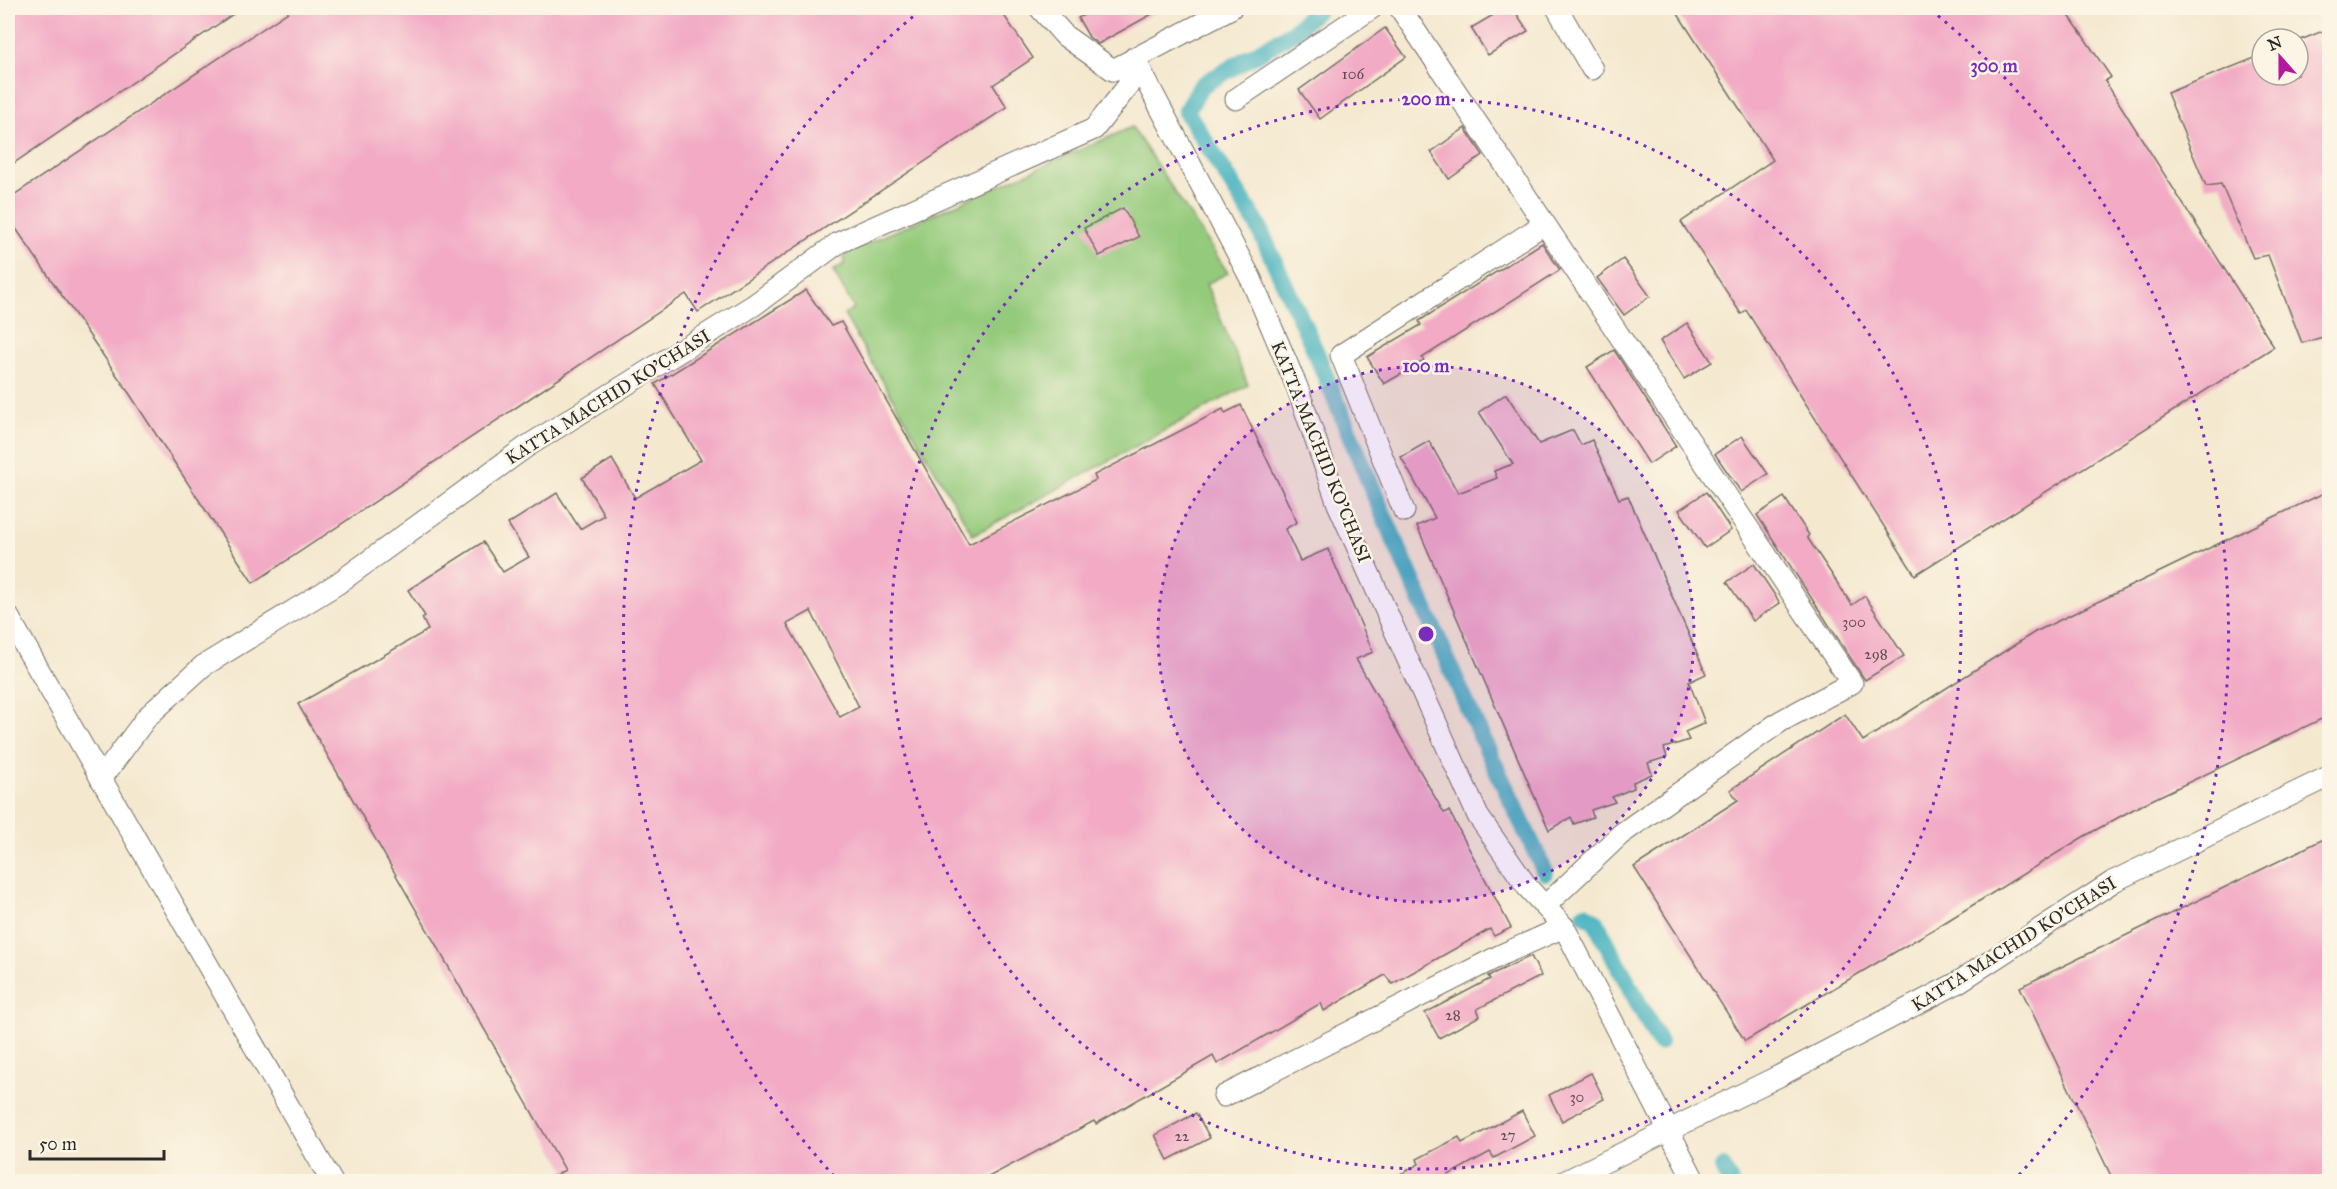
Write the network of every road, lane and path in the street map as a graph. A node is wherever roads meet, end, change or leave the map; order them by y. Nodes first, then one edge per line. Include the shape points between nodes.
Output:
1 (1040, 8) edge
2 (1231, 8) edge
3 (1372, 8) edge
4 (1400, 8) edge
5 (1557, 8) edge
6 (1134, 58) junction
7 (1592, 69) dead end
8 (1236, 99) dead end
9 (1544, 224) junction
10 (1404, 512) dead end
11 (8, 616) edge
12 (2330, 776) edge
13 (101, 779) junction
14 (1545, 906) junction
15 (1564, 927) junction
16 (1224, 1096) dead end
17 (1669, 1130) junction
18 (332, 1182) edge
19 (1564, 1182) edge
20 (1695, 1182) edge

1 - 6 street via 1065,36 1113,70
2 - 6 street
3 - 8 street
4 - 9 street
5 - 7 street
6 - 13 street, KATTA MACHID KO'CHASI via 1128,86 1094,129 838,243 754,305 526,447 337,584 203,666 147,717
6 - 14 street, KATTA MACHID KO'CHASI via 1251,279 1297,387 1338,504 1478,816
9 - 10 street via 1341,355
9 - 14 street via 1852,683 1781,721 1621,834
11 - 13 street
12 - 17 street, KATTA MACHID KO'CHASI via 2114,881 1957,983
13 - 18 street
14 - 15 street, KATTA MACHID KO'CHASI
15 - 16 street
15 - 17 street, KATTA MACHID KO'CHASI
17 - 19 street, KATTA MACHID KO'CHASI
17 - 20 street

